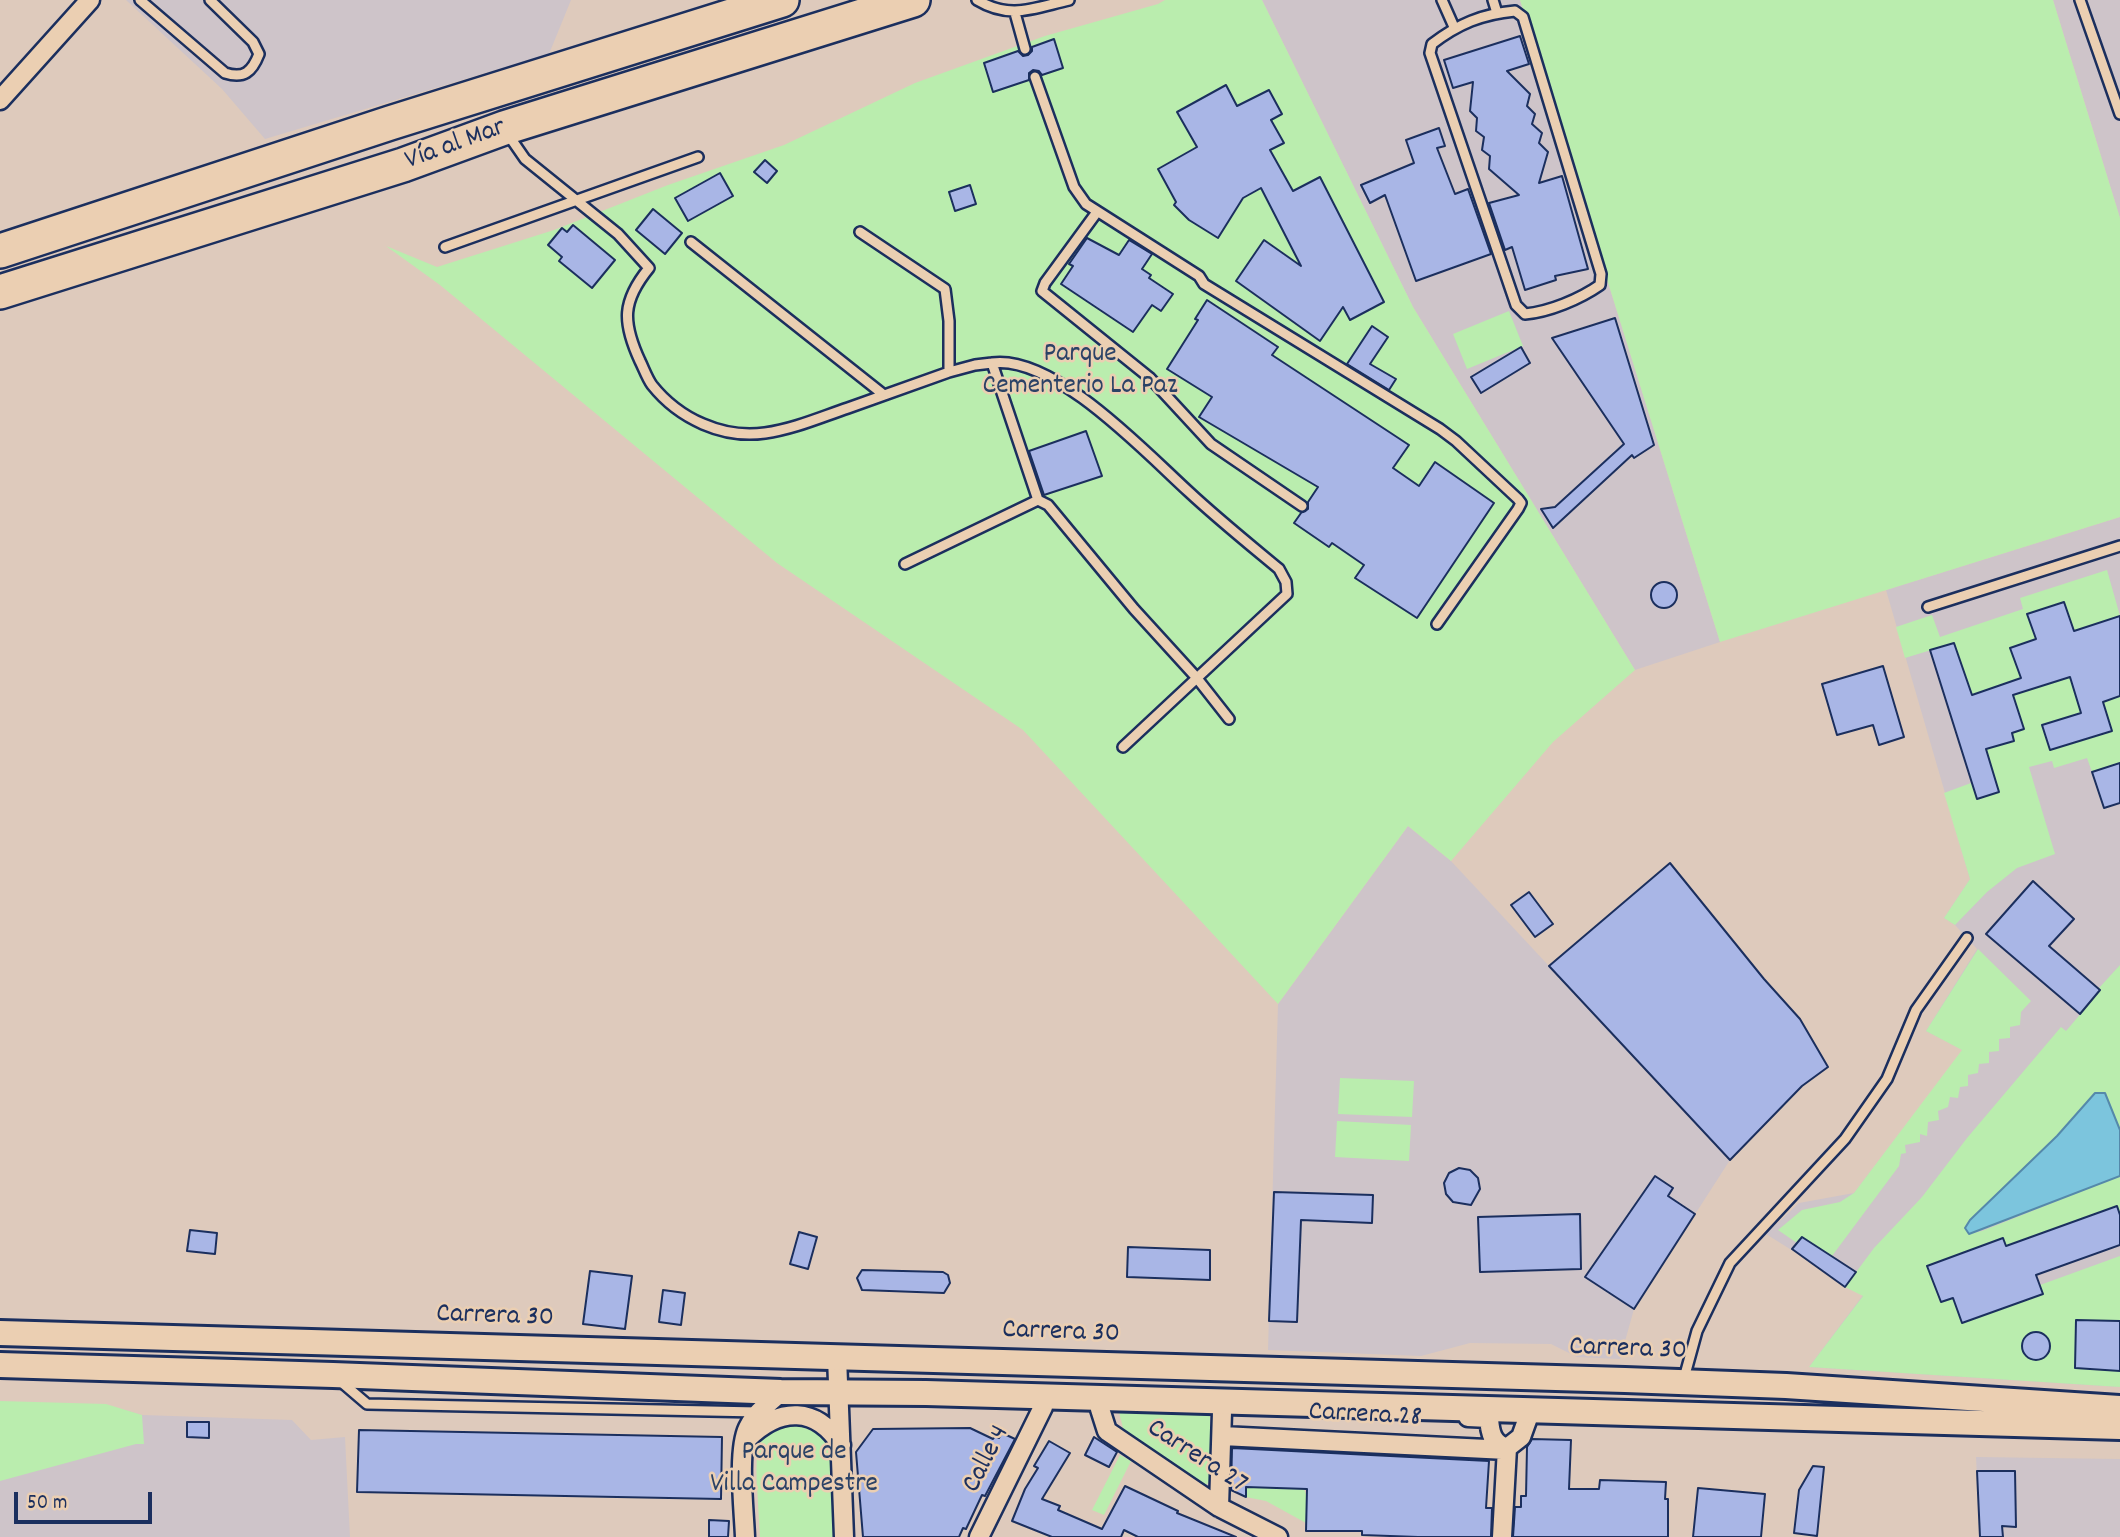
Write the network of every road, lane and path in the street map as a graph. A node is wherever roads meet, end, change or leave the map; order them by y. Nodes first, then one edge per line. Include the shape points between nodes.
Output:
1 (90, 0) edge
2 (141, 0) edge
3 (210, 0) edge
4 (782, 0) edge
5 (913, 0) edge
6 (976, 0) edge
7 (1069, 0) edge
8 (1442, 0) edge
9 (1493, 0) edge
10 (2080, 0) edge
11 (1015, 13) junction
12 (1497, 13) junction
13 (1454, 27) junction
14 (1025, 49) dead end
15 (1035, 77) dead end
16 (0, 100) edge
17 (2120, 114) edge
18 (504, 128) junction
19 (698, 157) dead end
20 (576, 200) junction
21 (1097, 212) junction
22 (860, 232) dead end
23 (691, 242) dead end
24 (445, 247) dead end
25 (0, 251) edge
26 (0, 292) edge
27 (992, 363) junction
28 (949, 372) junction
29 (884, 395) junction
30 (1038, 500) junction
31 (1302, 506) dead end
32 (2120, 546) edge
33 (905, 564) dead end
34 (1928, 607) dead end
35 (1437, 624) dead end
36 (1196, 677) junction
37 (1229, 719) dead end
38 (1123, 747) dead end
39 (1967, 937) dead end
40 (0, 1333) edge
41 (784, 1357) junction
42 (837, 1357) junction
43 (0, 1365) edge
44 (332, 1375) junction
45 (1683, 1382) junction
46 (837, 1391) junction
47 (782, 1392) junction
48 (926, 1393) junction
49 (1043, 1408) dead end
50 (2120, 1408) edge
51 (1100, 1409) dead end
52 (758, 1412) junction
53 (1223, 1412) dead end
54 (1530, 1412) junction
55 (2120, 1427) edge
56 (1222, 1436) junction
57 (743, 1443) junction
58 (841, 1445) junction
59 (1507, 1449) junction
60 (1219, 1507) junction
61 (986, 1535) edge
62 (745, 1537) edge
63 (844, 1537) edge
64 (1278, 1537) edge
65 (1502, 1537) edge

1 - 16 street
2 - 3 lane via 225,73 243,75 259,54 253,42
4 - 25 highway, Vía al Mar
5 - 18 highway, Vía al Mar
6 - 11 lane
7 - 11 lane
8 - 13 lane
9 - 12 lane
10 - 17 lane
11 - 14 lane
12 - 13 lane
12 - 13 lane via 1515,11 1523,17 1601,274 1600,285 1590,292 1537,313 1525,314 1517,305 1430,53 1432,44
15 - 21 lane via 1074,187
18 - 20 lane via 525,159
18 - 26 highway, Vía al Mar via 403,165
19 - 20 lane
20 - 24 lane
20 - 29 lane via 618,234 649,268 628,301 628,326 650,383 689,417 712,429 765,433
21 - 31 lane via 1042,291 1150,378 1211,444
21 - 35 lane via 1199,276 1204,284 1440,429 1518,499 1518,509
22 - 28 lane via 945,289
23 - 29 lane
27 - 28 lane
27 - 30 lane
27 - 36 lane via 1004,361 1045,374 1110,419 1279,569 1287,594
28 - 29 lane
30 - 33 lane
30 - 36 lane via 1048,505
32 - 34 lane
36 - 37 lane
36 - 38 lane
39 - 45 lane via 1916,1010 1887,1079 1845,1139 1730,1263 1697,1331
40 - 41 main road, Carrera 30
41 - 42 main road, Carrera 30
41 - 47 main road
42 - 45 main road, Carrera 30
42 - 46 street
43 - 44 main road
44 - 47 main road
44 - 52 lane via 367,1404
45 - 50 main road, Carrera 30
46 - 47 main road
46 - 48 main road
46 - 58 street
47 - 52 street
48 - 54 main road
48 - 59 street via 1489,1418 1492,1438
49 - 61 street, Calle 4
51 - 60 street, Carrera 27 via 1107,1431
52 - 57 street
53 - 56 street
54 - 55 main road
54 - 59 street via 1521,1437
56 - 59 street, Carrera 28
56 - 60 street
57 - 58 street via 771,1420 792,1414 814,1419 831,1430
57 - 62 street
58 - 63 street
59 - 65 street
60 - 64 street, Carrera 27

